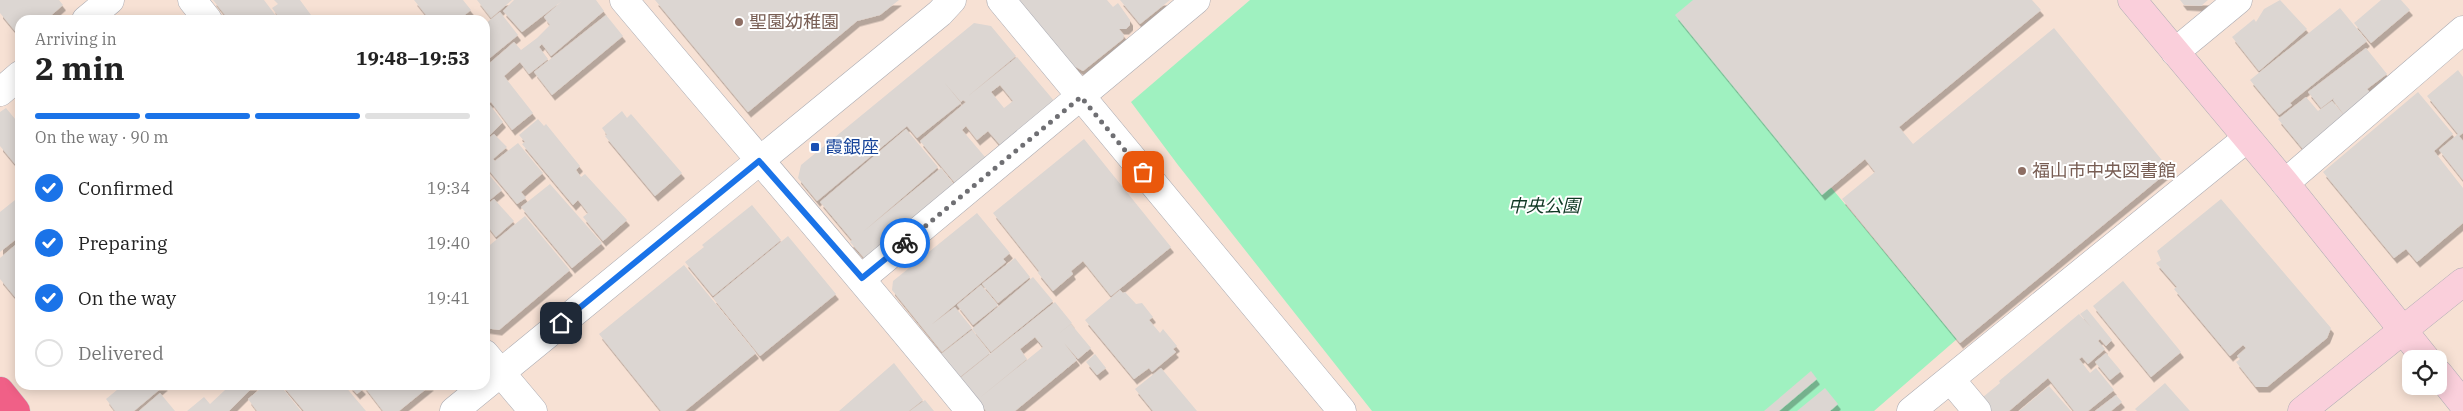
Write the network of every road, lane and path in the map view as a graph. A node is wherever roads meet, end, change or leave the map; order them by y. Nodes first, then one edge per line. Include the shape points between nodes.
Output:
1 (110, 0) edge
2 (192, 0) edge
3 (624, 0) edge
4 (952, 0) edge
5 (1001, 0) edge
6 (1196, 0) edge
7 (2132, 0) edge
8 (2238, 0) edge
9 (92, 15) edge
10 (204, 15) edge
11 (2463, 30) edge
12 (2175, 52) junction
13 (15, 80) edge
14 (0, 92) edge
15 (1081, 97) junction
16 (2246, 139) junction
17 (759, 161) junction
18 (2286, 184) junction
19 (862, 278) junction
20 (2463, 282) edge
21 (2402, 330) junction
22 (2419, 350) edge
23 (493, 364) edge
24 (1951, 380) junction
25 (2447, 387) edge
26 (471, 390) edge
27 (0, 391) edge
28 (2456, 402) edge
29 (16, 411) edge
30 (454, 411) edge
31 (533, 411) edge
32 (970, 411) edge
33 (1342, 411) edge
34 (1911, 411) edge
35 (1977, 411) edge
36 (2302, 411) edge

1 - 9 street
2 - 10 street
3 - 17 street
4 - 17 street via 932,20
5 - 15 street
6 - 15 street
7 - 12 street
8 - 12 street
11 - 18 street
12 - 16 street
13 - 14 street
15 - 19 street
15 - 33 street
16 - 18 street
16 - 24 street
17 - 19 street
17 - 23 street
18 - 21 street
19 - 32 street
20 - 21 street
21 - 22 street
21 - 36 street
23 - 31 street
24 - 34 street
24 - 35 street
25 - 28 street
26 - 30 street
27 - 29 highway

